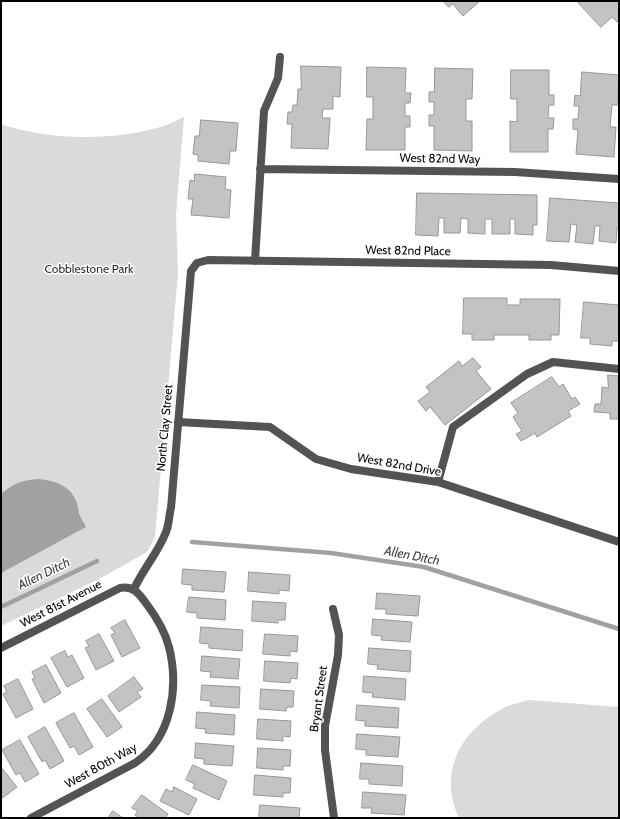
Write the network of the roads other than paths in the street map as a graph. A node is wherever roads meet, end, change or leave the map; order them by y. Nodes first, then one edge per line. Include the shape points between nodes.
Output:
1 (280, 57) dead end
2 (260, 169) junction
3 (619, 179) edge
4 (255, 261) junction
5 (197, 264) joint
6 (619, 271) edge
7 (619, 369) edge
8 (178, 422) junction
9 (438, 482) junction
10 (619, 542) edge
11 (134, 589) junction
12 (334, 609) dead end
13 (1, 648) edge
14 (31, 818) edge
15 (334, 818) edge

1 - 2 street via 278,78 264,111
2 - 3 street, West 82nd Way via 515,172
2 - 4 street
4 - 5 street, West 82nd Place via 208,260
4 - 6 street, West 82nd Place via 551,265
5 - 8 street, North Clay Street via 190,271
7 - 9 street via 554,362 527,374 453,426
8 - 9 street, West 82nd Drive via 270,427 316,459 351,469
8 - 11 street, North Clay Street via 167,531 158,550 139,576
9 - 10 street, West 82nd Drive
11 - 13 street, West 81st Avenue via 126,586 120,588
11 - 14 street, West 80th Way via 156,616 169,647 173,683 170,711 160,739 150,752 136,763
12 - 15 street, Bryant Street via 339,635 338,655 325,726 325,750

